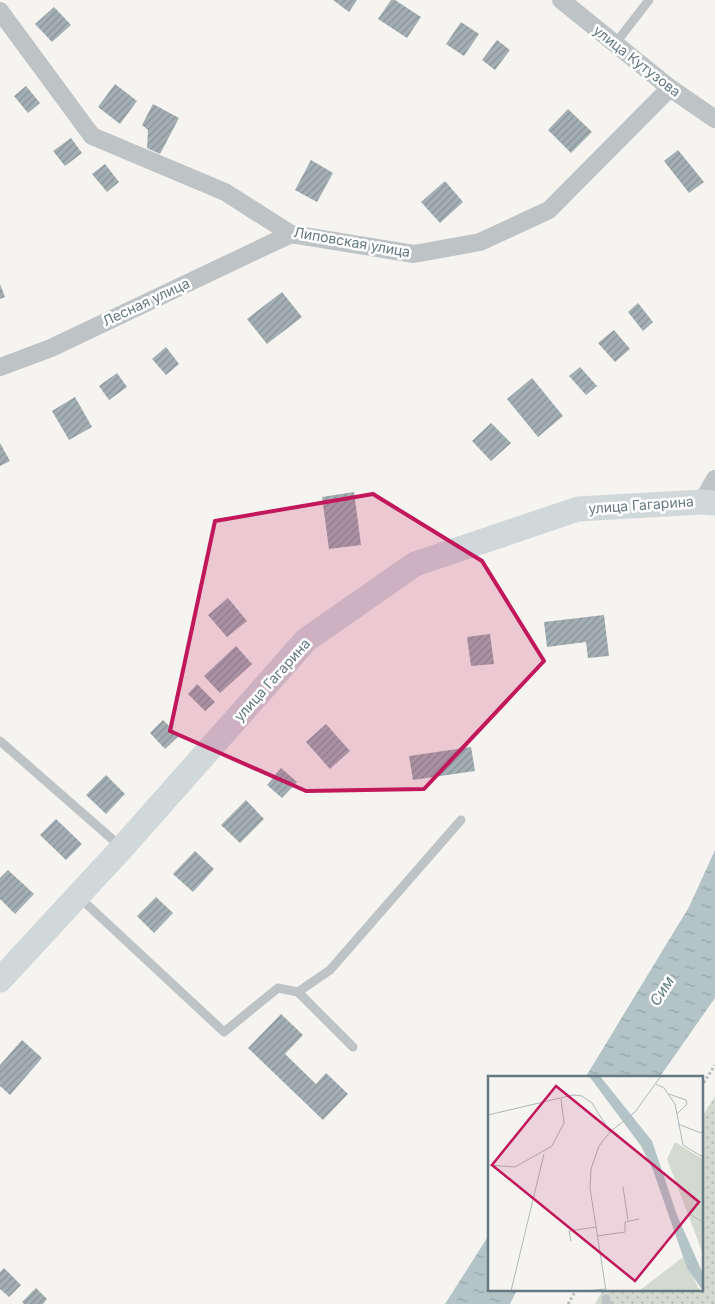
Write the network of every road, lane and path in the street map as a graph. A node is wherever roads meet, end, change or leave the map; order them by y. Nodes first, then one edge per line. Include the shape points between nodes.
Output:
1 (561, 0) edge
2 (649, 0) edge
3 (0, 11) edge
4 (616, 44) junction
5 (670, 88) junction
6 (715, 119) edge
7 (291, 234) junction
8 (0, 367) edge
9 (715, 479) edge
10 (708, 502) edge
11 (0, 741) edge
12 (462, 820) dead end
13 (122, 848) junction
14 (77, 895) junction
15 (0, 980) edge
16 (298, 992) junction
17 (353, 1047) dead end
18 (715, 1065) edge
19 (702, 1085) edge
20 (575, 1292) edge
21 (568, 1304) edge

1 - 4 street, улица Кутузова
2 - 4 lane
3 - 7 street, Липовская улица via 92,136 225,192
4 - 5 street, улица Кутузова
5 - 6 street, улица Кутузова
5 - 7 street, Липовская улица via 549,210 480,242 414,254
7 - 8 street, Лесная улица via 51,348
9 - 10 street
10 - 13 street, улица Гагарина via 578,509 415,564 306,640
11 - 13 lane
12 - 16 lane via 330,970
13 - 14 street, улица Гагарина
14 - 15 street, улица Гагарина
14 - 16 lane via 224,1032 278,988
16 - 17 lane
18 - 19 path
20 - 21 path

